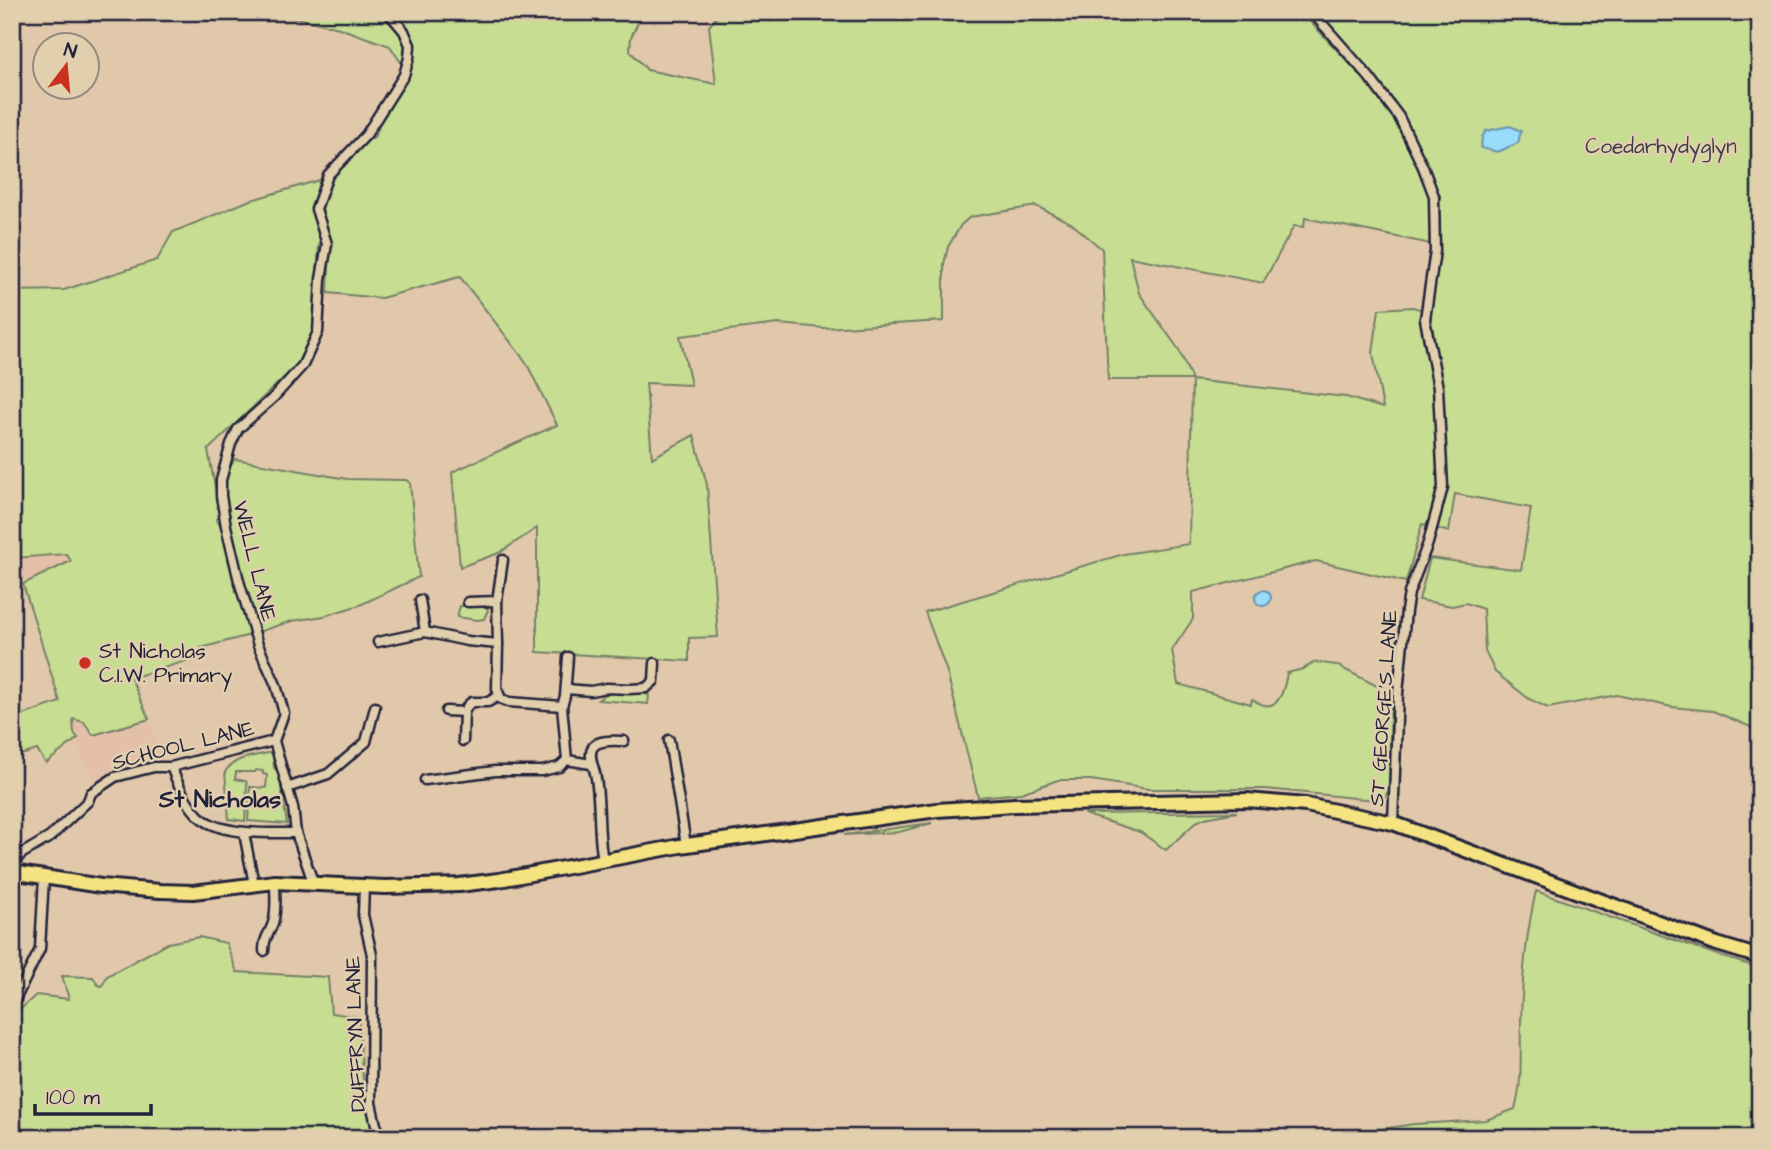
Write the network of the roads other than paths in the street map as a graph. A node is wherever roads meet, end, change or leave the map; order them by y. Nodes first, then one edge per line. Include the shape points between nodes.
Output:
1 (388, 12) edge
2 (1312, 12) edge
3 (503, 560) dead end
4 (420, 600) dead end
5 (497, 601) junction
6 (468, 602) dead end
7 (425, 632) junction
8 (378, 642) dead end
9 (498, 644) junction
10 (568, 657) dead end
11 (655, 663) dead end
12 (566, 689) junction
13 (499, 696) junction
14 (562, 706) junction
15 (375, 707) dead end
16 (446, 711) dead end
17 (464, 712) junction
18 (668, 740) dead end
19 (274, 741) junction
20 (463, 741) dead end
21 (624, 741) dead end
22 (567, 760) junction
23 (591, 764) junction
24 (171, 767) junction
25 (425, 780) dead end
26 (287, 788) junction
27 (1393, 823) junction
28 (244, 833) junction
29 (296, 833) junction
30 (686, 845) junction
31 (603, 860) junction
32 (13, 872) edge
33 (44, 877) junction
34 (275, 881) junction
35 (313, 882) junction
36 (254, 884) junction
37 (364, 886) junction
38 (264, 951) dead end
39 (1760, 957) edge
40 (12, 1006) edge
41 (382, 1138) edge

1 - 19 street, WELL LANE via 411,45 409,58 404,75 366,135 328,175 316,209 327,244 318,332 303,365 238,429 221,480 239,581 284,713
2 - 27 street, ST GEORGE'S LANE via 1392,106 1434,196 1435,251 1425,319 1438,388 1443,486 1405,611
3 - 5 street
4 - 7 street
5 - 6 street
5 - 9 street
7 - 8 street
7 - 9 street
9 - 13 street
10 - 12 street
11 - 12 street via 653,681 646,688
12 - 14 street
13 - 14 street via 509,702
13 - 17 street via 485,703 472,702
14 - 22 street
15 - 26 street via 366,742 328,774
16 - 17 street
17 - 20 street
18 - 30 street
19 - 24 street, SCHOOL LANE
19 - 26 street, WELL LANE
21 - 23 street via 594,746
22 - 23 street
22 - 25 street via 542,771 495,771
23 - 31 street
24 - 28 street via 198,817
24 - 32 street, SCHOOL LANE via 139,770 105,782 50,836 17,858
26 - 29 street, WELL LANE
27 - 30 main road via 1319,807 1247,800 1015,804
27 - 39 main road
28 - 29 street
28 - 36 street
29 - 35 street, WELL LANE
30 - 31 main road
31 - 37 main road via 485,882
32 - 33 main road
33 - 36 main road via 160,891
33 - 40 street via 40,949
34 - 35 main road
34 - 36 main road
34 - 38 street via 275,912
35 - 37 main road
37 - 41 street, DUFFRYN LANE via 363,915 372,955 371,1103

